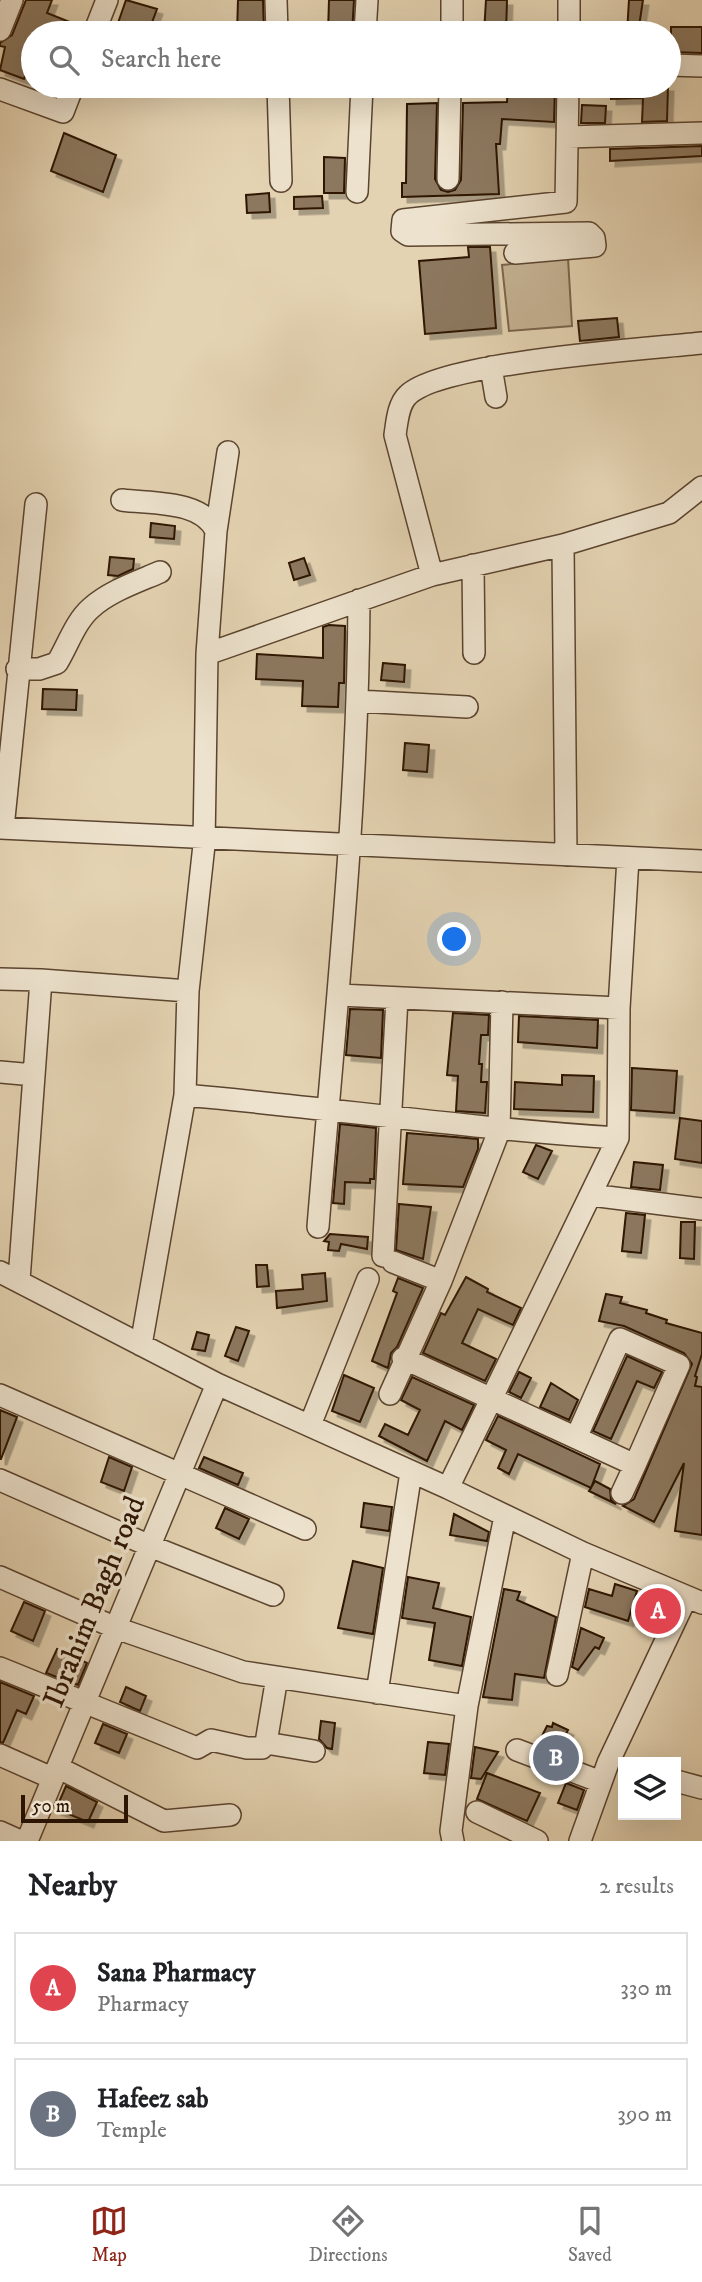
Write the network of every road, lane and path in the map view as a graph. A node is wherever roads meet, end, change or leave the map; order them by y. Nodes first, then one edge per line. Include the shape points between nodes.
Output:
1 (12, 0) edge
2 (107, 0) edge
3 (276, 0) edge
4 (367, 0) edge
5 (452, 0) edge
6 (569, 0) edge
7 (99, 21) edge
8 (277, 21) edge
9 (366, 21) edge
10 (452, 21) edge
11 (569, 21) edge
12 (0, 30) edge
13 (681, 65) edge
14 (702, 66) edge
15 (0, 89) edge
16 (21, 97) edge
17 (24, 98) edge
18 (68, 98) edge
19 (278, 98) edge
20 (361, 98) edge
21 (450, 98) edge
22 (568, 98) edge
23 (702, 133) edge
24 (568, 137) junction
25 (448, 179) dead end
26 (281, 181) dead end
27 (357, 192) dead end
28 (515, 253) dead end
29 (702, 343) edge
30 (491, 367) junction
31 (496, 397) dead end
32 (228, 452) dead end
33 (702, 487) edge
34 (122, 500) dead end
35 (36, 504) dead end
36 (216, 531) junction
37 (563, 545) junction
38 (473, 565) junction
39 (160, 572) dead end
40 (432, 575) junction
41 (359, 600) junction
42 (474, 653) dead end
43 (207, 654) junction
44 (11, 678) edge
45 (358, 701) junction
46 (467, 707) dead end
47 (2, 828) edge
48 (204, 838) junction
49 (351, 845) junction
50 (566, 855) junction
51 (628, 858) junction
52 (702, 861) edge
53 (0, 979) edge
54 (41, 980) junction
55 (188, 991) junction
56 (339, 995) junction
57 (397, 998) junction
58 (502, 1002) junction
59 (619, 1008) junction
60 (0, 1073) edge
61 (34, 1075) junction
62 (185, 1095) junction
63 (328, 1108) junction
64 (393, 1115) junction
65 (499, 1130) junction
66 (618, 1138) junction
67 (590, 1195) junction
68 (702, 1209) edge
69 (318, 1227) dead end
70 (10, 1276) edge
71 (368, 1279) dead end
72 (441, 1281) junction
73 (141, 1345) junction
74 (403, 1358) junction
75 (218, 1384) junction
76 (390, 1394) dead end
77 (0, 1395) edge
78 (491, 1398) junction
79 (310, 1425) junction
80 (576, 1438) junction
81 (635, 1465) junction
82 (411, 1472) junction
83 (180, 1474) junction
84 (0, 1480) edge
85 (448, 1488) junction
86 (622, 1493) dead end
87 (505, 1516) junction
88 (305, 1529) dead end
89 (150, 1546) junction
90 (583, 1553) junction
91 (0, 1577) edge
92 (273, 1595) dead end
93 (694, 1600) edge
94 (116, 1628) junction
95 (0, 1668) edge
96 (557, 1675) dead end
97 (278, 1678) junction
98 (377, 1693) junction
99 (85, 1702) junction
100 (467, 1706) junction
101 (266, 1742) junction
102 (517, 1750) dead end
103 (314, 1751) dead end
104 (0, 1755) edge
105 (611, 1771) edge
106 (56, 1773) junction
107 (681, 1782) edge
108 (702, 1788) edge
109 (477, 1812) dead end
110 (230, 1815) dead end
111 (0, 1832) edge
112 (20, 1841) edge
113 (27, 1841) edge
114 (453, 1841) edge
115 (537, 1841) edge
116 (580, 1841) edge

1 - 12 street
2 - 7 street
3 - 8 street
4 - 9 street
5 - 10 street
6 - 11 street
13 - 14 street
15 - 16 street
17 - 18 street via 62,112
19 - 26 street
20 - 27 street
21 - 25 street
22 - 24 street
23 - 24 street
24 - 28 street via 566,202 404,220 402,231 408,235 589,233 594,238 595,246
29 - 30 street
30 - 31 street
30 - 40 street via 421,386 406,396 398,412 395,435
32 - 36 street
33 - 37 street via 669,513
34 - 36 street via 194,509 210,518
35 - 44 street
36 - 43 street
37 - 38 street
37 - 50 street
38 - 40 street
38 - 42 street
39 - 44 street via 91,608 57,663
40 - 41 street
41 - 43 street
41 - 45 street
43 - 48 street
44 - 47 street
45 - 46 street
45 - 49 street
47 - 48 street
48 - 49 street
48 - 55 street
49 - 50 street
49 - 56 street
50 - 51 street
51 - 52 street
51 - 59 street
53 - 54 street
54 - 55 street
54 - 61 street
55 - 62 street
56 - 57 street
56 - 63 street
57 - 58 street
57 - 64 street
58 - 59 street
58 - 65 street
59 - 66 street
60 - 61 street
61 - 70 street
62 - 63 street
62 - 73 street
63 - 64 street
63 - 69 street
64 - 65 street
64 - 72 street via 388,1259
65 - 66 street
65 - 72 street
66 - 67 street
67 - 68 street
67 - 78 street
70 - 73 street
71 - 79 street
72 - 74 street
73 - 75 street
74 - 76 street
74 - 78 street
75 - 79 street
75 - 83 street, Ibrahim Bagh road
77 - 83 street
78 - 80 street
78 - 85 street
79 - 82 street
80 - 81 street
80 - 81 street via 620,1339 680,1365
81 - 86 street
82 - 85 street
82 - 98 street
83 - 88 street
83 - 89 street, Ibrahim Bagh road
84 - 89 street
85 - 87 street
87 - 90 street
87 - 100 street
89 - 92 street
89 - 94 street, Ibrahim Bagh road
90 - 93 street
90 - 96 street
91 - 94 street
93 - 105 street
94 - 97 street via 243,1672
94 - 99 street, Ibrahim Bagh road
95 - 99 street
97 - 98 street
97 - 101 street
98 - 100 street
99 - 101 street via 197,1748 211,1740 247,1748 261,1748
99 - 106 street, Ibrahim Bagh road
100 - 114 street
101 - 103 street
102 - 105 street
104 - 106 street
105 - 116 street
106 - 110 street via 164,1821
106 - 113 street, Ibrahim Bagh road
107 - 108 street
109 - 115 street
111 - 112 street

